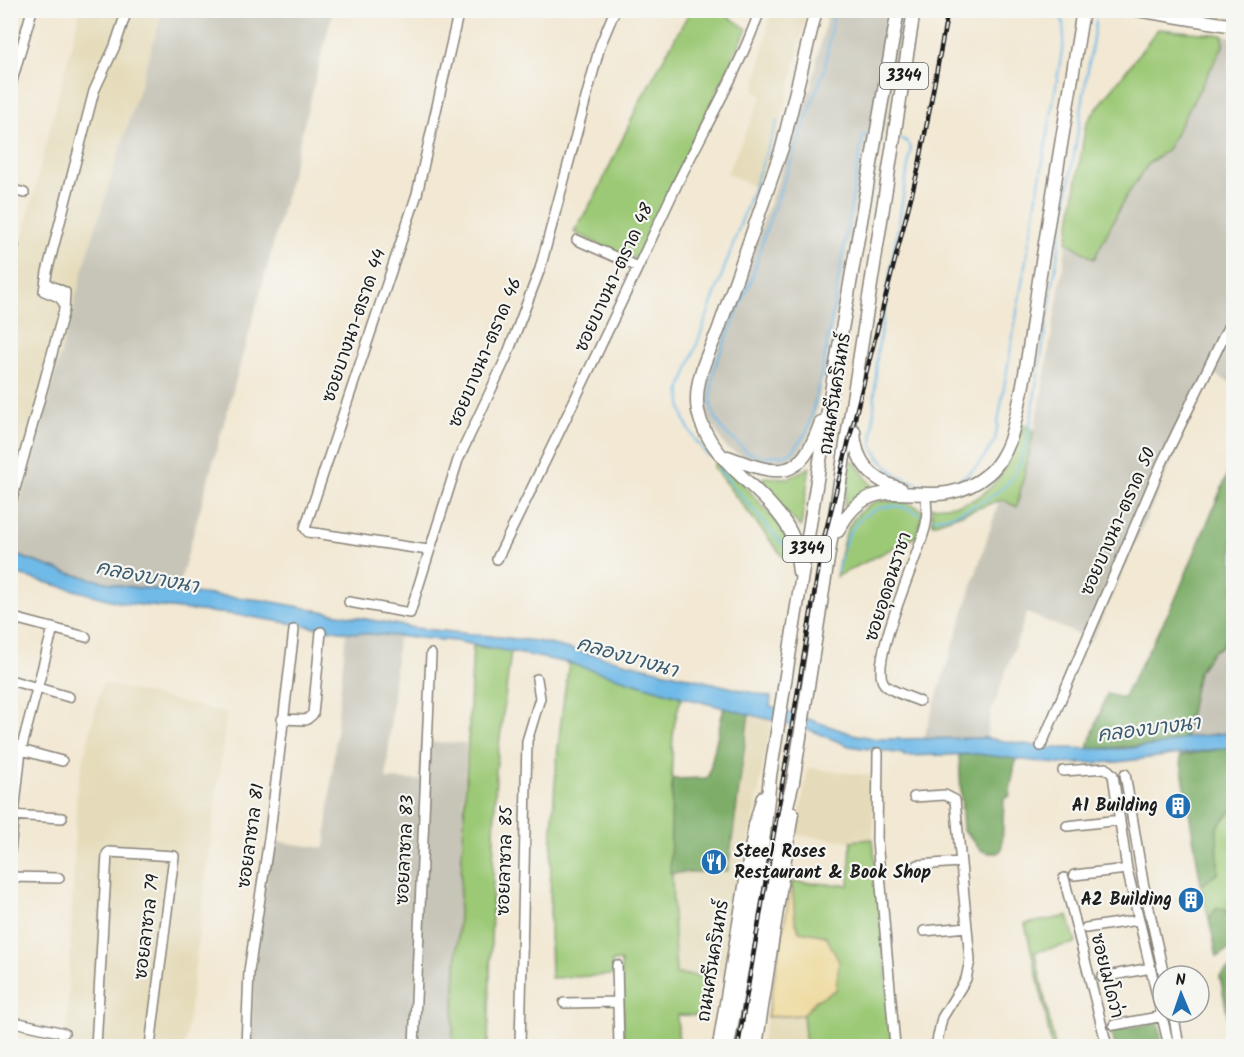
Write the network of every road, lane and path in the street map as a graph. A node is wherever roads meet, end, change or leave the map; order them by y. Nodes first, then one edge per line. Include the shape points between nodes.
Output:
1 (32, 10) edge
2 (126, 10) edge
3 (459, 10) edge
4 (615, 10) edge
5 (760, 10) edge
6 (816, 10) edge
7 (898, 10) edge
8 (914, 10) edge
9 (1083, 10) edge
10 (1137, 10) edge
11 (1233, 26) edge
12 (10, 88) edge
13 (10, 189) edge
14 (24, 193) dead end
15 (576, 240) dead end
16 (638, 267) junction
17 (1233, 315) edge
18 (831, 392) junction
19 (853, 406) junction
20 (724, 456) junction
21 (922, 495) junction
22 (10, 507) edge
23 (832, 544) junction
24 (429, 550) junction
25 (497, 559) dead end
26 (801, 588) junction
27 (349, 602) dead end
28 (10, 617) edge
29 (53, 628) junction
30 (294, 630) dead end
31 (321, 632) dead end
32 (86, 637) dead end
33 (431, 654) dead end
34 (10, 680) edge
35 (537, 680) dead end
36 (37, 688) junction
37 (69, 697) dead end
38 (920, 701) dead end
39 (282, 719) junction
40 (1041, 746) dead end
41 (10, 747) edge
42 (21, 750) junction
43 (878, 753) dead end
44 (62, 761) dead end
45 (1063, 771) dead end
46 (1125, 774) dead end
47 (770, 776) junction
48 (794, 782) junction
49 (914, 797) dead end
50 (12, 815) edge
51 (62, 818) dead end
52 (1120, 820) junction
53 (1067, 826) dead end
54 (10, 851) edge
55 (960, 862) junction
56 (918, 865) dead end
57 (1127, 869) junction
58 (1074, 875) dead end
59 (10, 877) edge
60 (59, 878) dead end
61 (1064, 878) dead end
62 (1138, 920) junction
63 (967, 927) junction
64 (1086, 928) dead end
65 (924, 930) dead end
66 (1161, 964) edge
67 (616, 965) dead end
68 (1151, 968) joint
69 (1102, 977) dead end
70 (618, 1002) junction
71 (564, 1003) dead end
72 (1151, 1017) edge
73 (10, 1021) edge
74 (1169, 1024) edge
75 (1171, 1024) edge
76 (1114, 1025) dead end
77 (64, 1033) dead end
78 (96, 1047) edge
79 (150, 1047) edge
80 (246, 1047) edge
81 (414, 1047) edge
82 (520, 1047) edge
83 (619, 1047) edge
84 (719, 1047) edge
85 (728, 1047) edge
86 (746, 1047) edge
87 (756, 1047) edge
88 (896, 1047) edge
89 (936, 1047) edge
90 (1107, 1047) edge
91 (1170, 1047) edge
92 (1179, 1047) edge

1 - 12 street
2 - 22 street via 91,101 54,239 46,280 65,291 64,303
3 - 24 street, ซอยบางนา-ตราด 44 via 417,194 306,528 308,532
4 - 24 street, ซอยบางนา-ตราด 46 via 600,46 540,269 506,358 458,460
5 - 16 street, ซอยบางนา-ตราด 48 via 748,46
6 - 20 main road via 782,148 699,386 698,411
7 - 18 main road, ถนนศรีนครินทร์ / 3344
8 - 19 main road, ถนนศรีนครินทร์ / 3344
9 - 21 main road via 1029,344 1009,443 988,474 956,493
10 - 11 main road
13 - 14 street
15 - 16 street
16 - 25 street, ซอยบางนา-ตราด 48
17 - 40 street, ซอยบางนา-ตราด 50 via 1161,465
18 - 20 main road via 812,447 798,465 782,471 763,470
18 - 26 main road, ถนนศรีนครินทร์ / 3344
19 - 21 main road via 854,440 863,467 888,485
19 - 23 main road, ถนนศรีนครินทร์ / 3344
20 - 26 main road via 782,518 791,533
21 - 23 main road via 869,495 844,518
21 - 38 street, ซอยอุดอนราชา via 927,521 888,632 882,674 887,686
23 - 48 main road, ถนนศรีนครินทร์ / 3344
24 - 27 street, ซอยบางนา-ตราด 46 via 410,614
26 - 47 main road, ถนนศรีนครินทร์ / 3344
28 - 29 street
29 - 32 street
29 - 36 street
30 - 39 street, ซอยลาซาล 81
31 - 39 street via 313,714 306,720
33 - 81 street, ซอยลาซาล 83
34 - 36 street
35 - 82 street, ซอยลาซาล 85 via 539,703 527,741
36 - 37 street
36 - 42 street
39 - 80 street, ซอยลาซาล 81 via 249,971
41 - 42 street
42 - 44 street
42 - 50 street
43 - 88 street via 876,840
45 - 52 street via 1106,768 1113,775
46 - 66 street
47 - 84 main road, ถนนศรีนครินทร์ / 3344 via 755,825
47 - 85 main road, ถนนศรีนครินทร์ / 3344
48 - 86 main road, ถนนศรีนครินทร์ / 3344 via 783,822
48 - 87 main road, ถนนศรีนครินทร์ / 3344 via 791,829
49 - 55 street via 945,795 955,800
50 - 51 street
50 - 54 street
52 - 53 street
52 - 57 street
55 - 56 street
55 - 63 street
57 - 58 street
57 - 62 street
59 - 60 street
61 - 90 street, ซอยเมโดว่า
62 - 64 street
62 - 68 street
63 - 65 street
63 - 89 street via 968,973 942,1018
67 - 70 street
68 - 69 street
70 - 71 street
70 - 83 street
72 - 76 street
73 - 77 street
74 - 91 street
75 - 92 street
78 - 79 street, ซอยลาซาล 79 via 109,852 174,856

